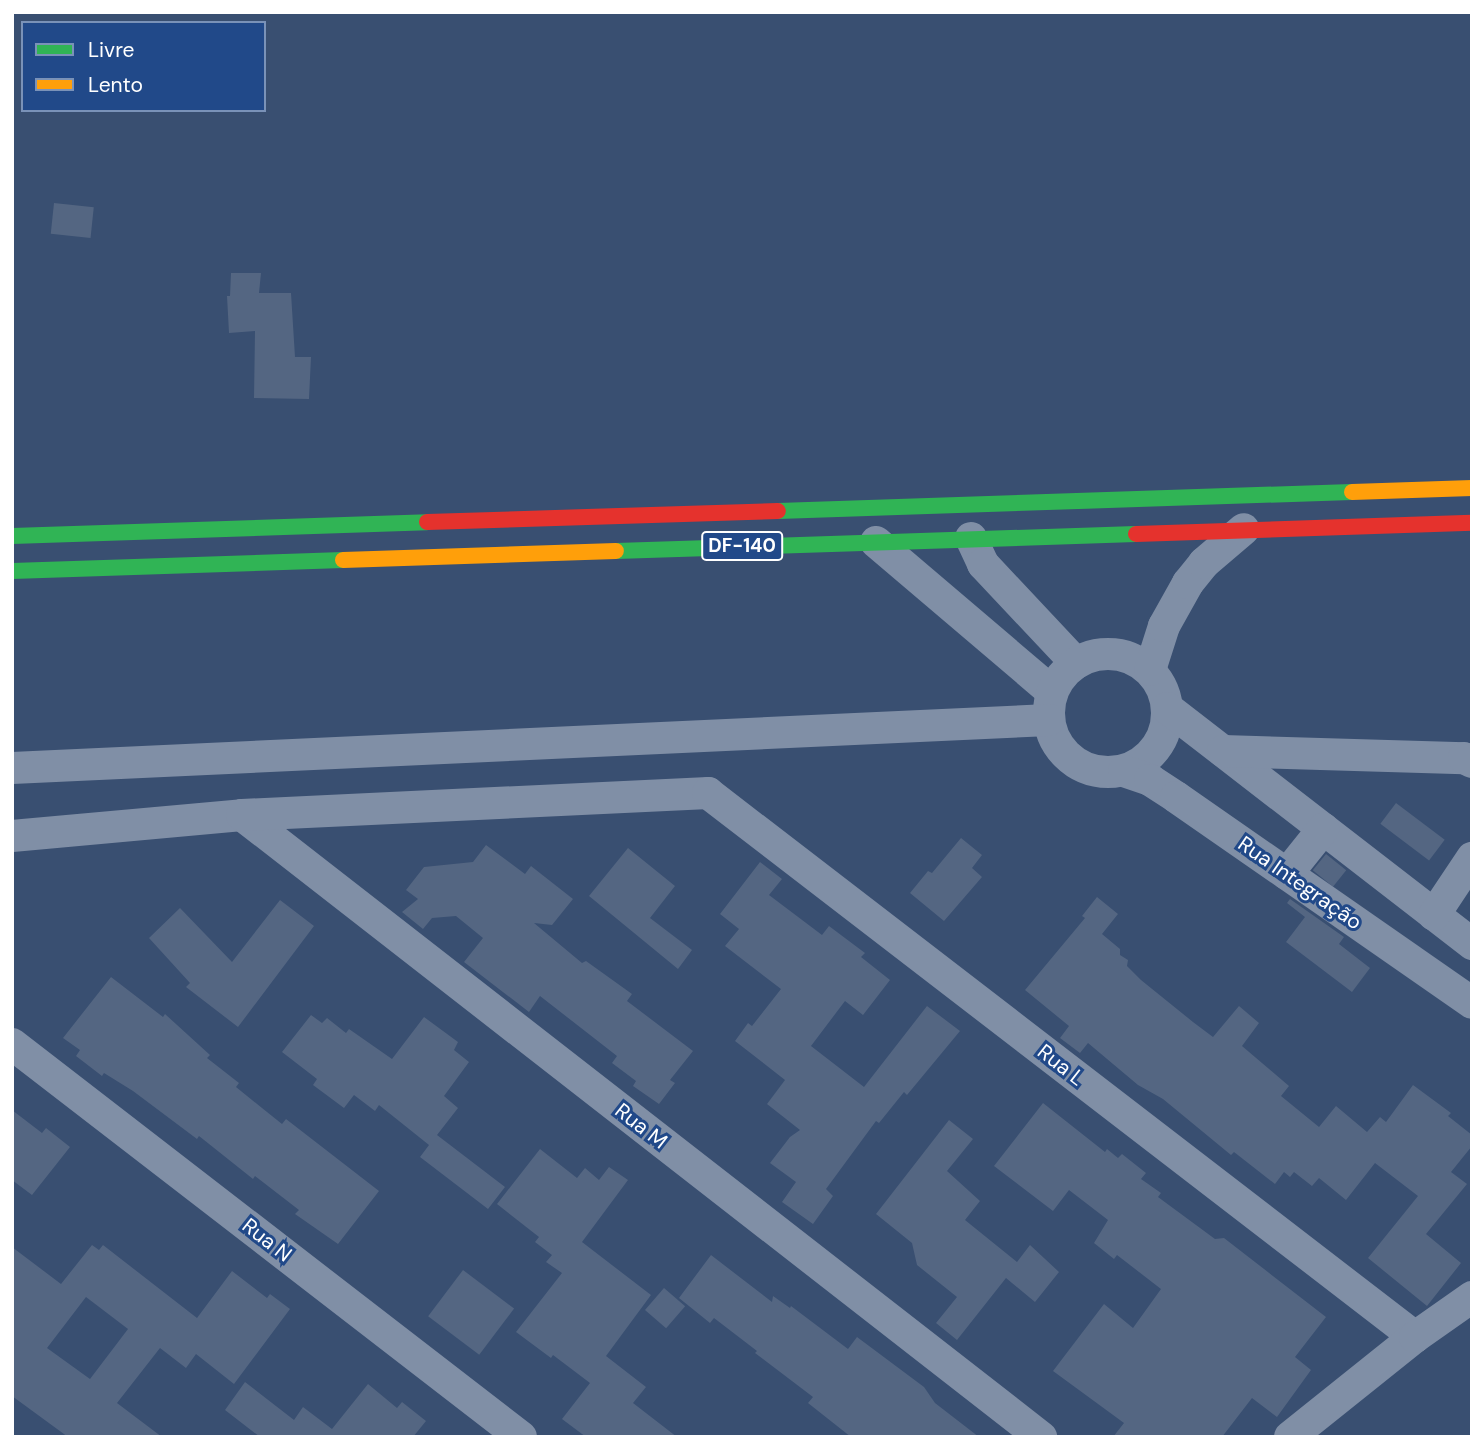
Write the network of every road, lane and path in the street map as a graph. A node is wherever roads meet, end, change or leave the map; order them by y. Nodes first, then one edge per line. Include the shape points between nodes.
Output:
1 (1472, 488) edge
2 (1472, 523) edge
3 (1244, 530) junction
4 (12, 536) edge
5 (971, 538) junction
6 (876, 541) junction
7 (12, 571) edge
8 (1076, 663) junction
9 (1150, 670) junction
10 (1050, 706) junction
11 (1167, 708) junction
12 (1223, 751) junction
13 (1472, 762) edge
14 (12, 768) edge
15 (1125, 771) junction
16 (242, 815) junction
17 (1323, 829) junction
18 (12, 836) edge
19 (1472, 858) edge
20 (1287, 874) junction
21 (1434, 915) junction
22 (1472, 944) edge
23 (1472, 1003) edge
24 (12, 1044) edge
25 (1472, 1297) edge
26 (1415, 1336) junction
27 (521, 1437) edge
28 (1041, 1437) edge
29 (1290, 1437) edge

1 - 4 main road, DF-140
2 - 3 main road, DF-140
3 - 5 main road, DF-140
3 - 9 street via 1223,545 1188,583 1164,626
5 - 6 main road, DF-140
5 - 8 street via 983,564
6 - 7 main road, DF-140
6 - 10 street
8 - 9 street via 1112,653
8 - 10 street via 1062,676
9 - 11 street via 1162,688
10 - 14 street
10 - 15 street via 1055,740 1067,756 1084,768 1104,773
11 - 12 street
11 - 15 street via 1166,729 1157,747 1143,762
12 - 13 street via 1464,758
12 - 17 street
15 - 20 street, Rua Integração via 1150,780
16 - 18 street
16 - 26 street, Rua L via 708,793
16 - 28 street, Rua M
17 - 20 street
17 - 21 street
19 - 21 street
20 - 23 street, Rua Integração
21 - 22 street
24 - 27 street, Rua N
25 - 26 street
26 - 29 street

